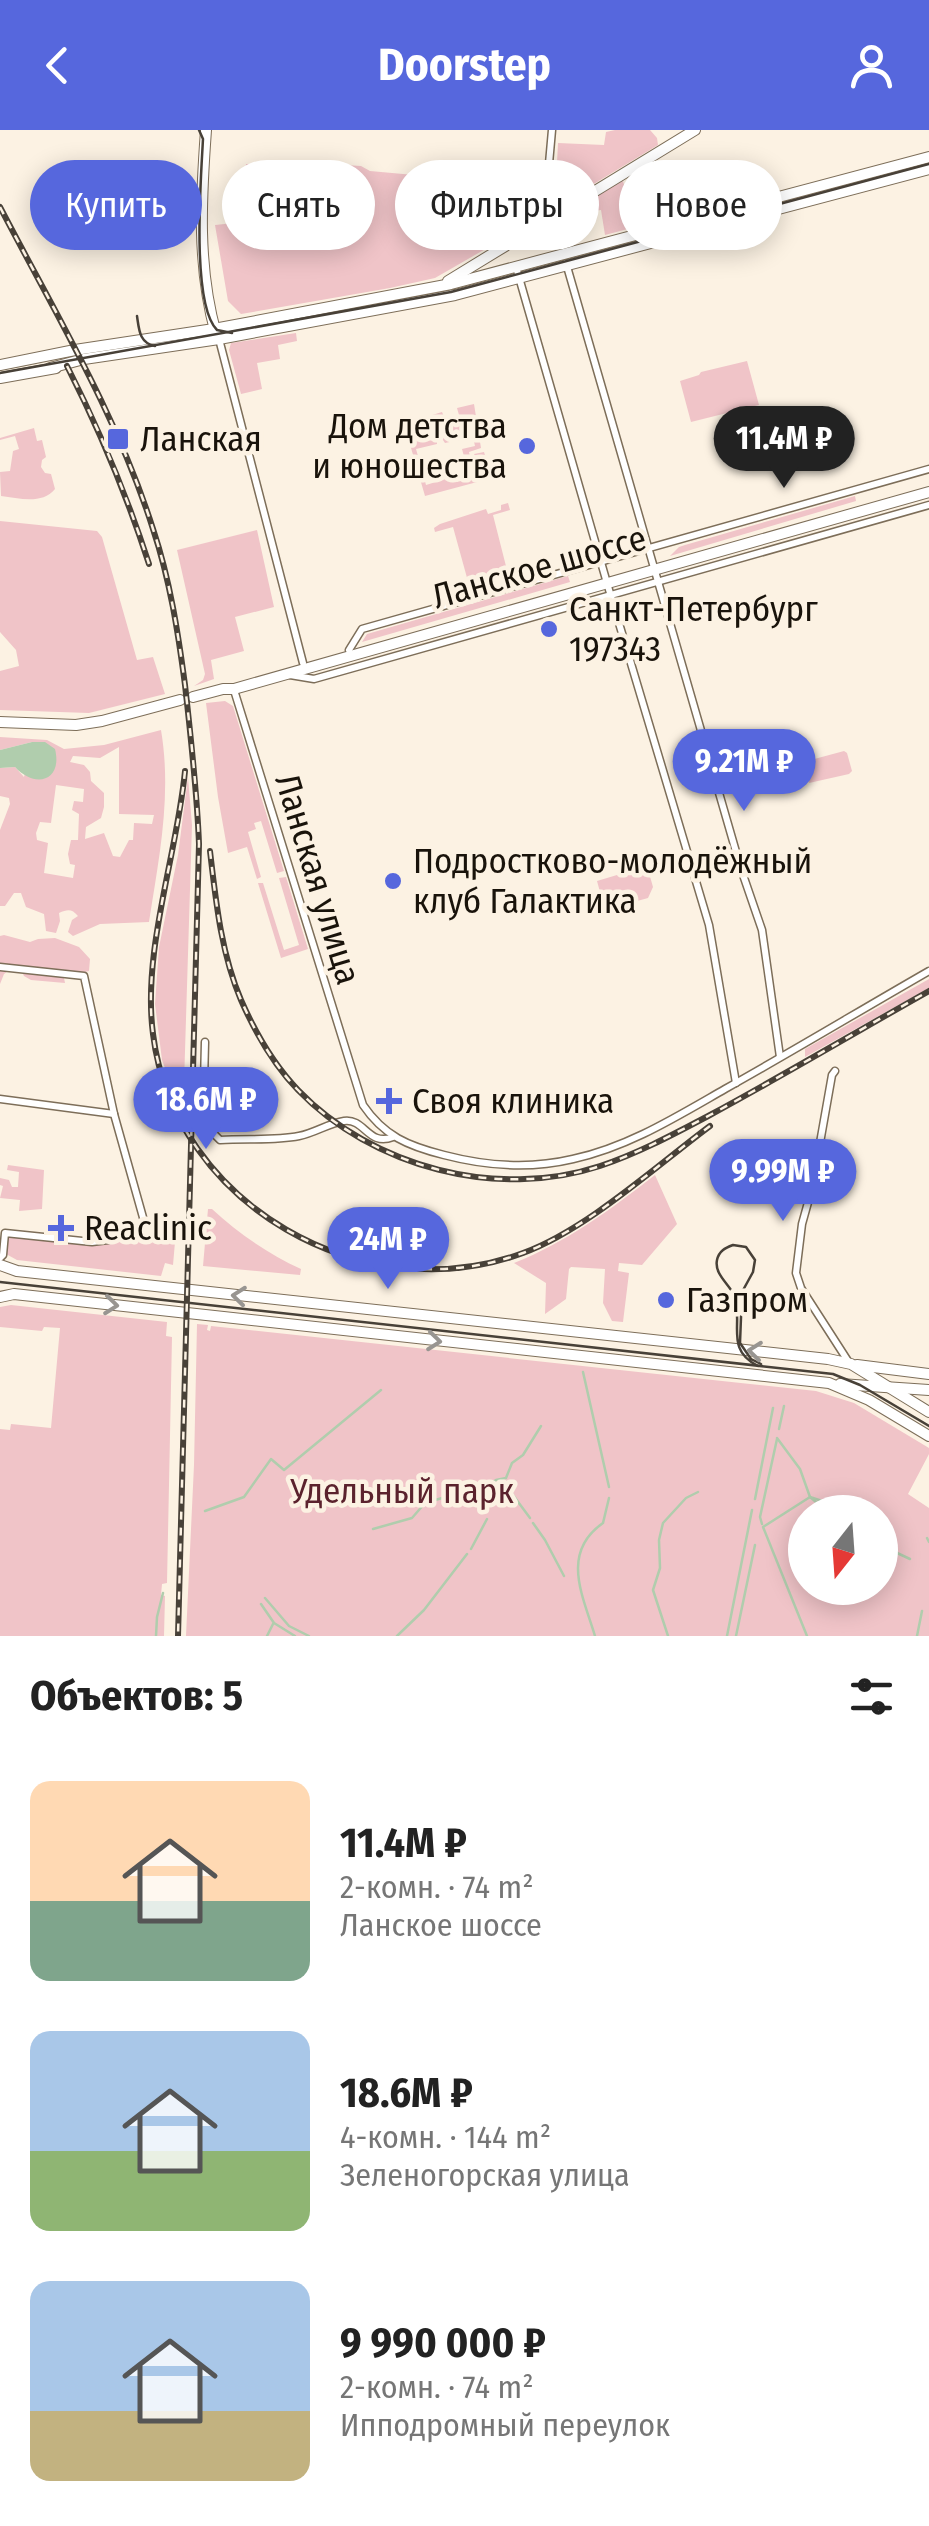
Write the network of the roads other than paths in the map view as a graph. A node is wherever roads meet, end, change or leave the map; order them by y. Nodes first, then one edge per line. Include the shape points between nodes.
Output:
1 (206, 130) edge
2 (552, 130) edge
3 (695, 130) edge
4 (929, 156) edge
5 (549, 160) edge
6 (929, 169) edge
7 (599, 189) edge
8 (503, 250) edge
9 (565, 260) junction
10 (518, 273) junction
11 (437, 293) junction
12 (216, 334) junction
13 (48, 363) junction
14 (0, 365) edge
15 (0, 378) edge
16 (929, 469) edge
17 (929, 488) edge
18 (929, 506) edge
19 (650, 548) junction
20 (601, 562) junction
21 (656, 572) junction
22 (607, 585) junction
23 (348, 650) junction
24 (304, 663) junction
25 (228, 689) junction
26 (193, 697) dead end
27 (180, 700) dead end
28 (0, 719) edge
29 (0, 967) edge
30 (929, 971) edge
31 (205, 1042) dead end
32 (780, 1057) junction
33 (835, 1071) dead end
34 (736, 1083) junction
35 (0, 1100) edge
36 (114, 1114) junction
37 (378, 1125) junction
38 (366, 1132) junction
39 (393, 1137) junction
40 (0, 1262) edge
41 (0, 1297) edge
42 (336, 1306) junction
43 (334, 1330) junction
44 (851, 1364) junction
45 (929, 1374) edge
46 (829, 1383) junction
47 (886, 1386) junction
48 (929, 1390) edge
49 (898, 1394) junction
50 (886, 1410) junction
51 (929, 1412) edge
52 (929, 1436) edge

1 - 12 main road via 200,237
2 - 5 street
3 - 7 main road
4 - 9 main road
6 - 9 main road
8 - 11 main road
9 - 10 main road
9 - 19 street
10 - 11 main road
10 - 20 street
11 - 12 main road
12 - 13 main road
12 - 24 street
13 - 14 main road
13 - 15 main road
16 - 19 street
17 - 21 main road, Ланское шоссе
18 - 21 street
19 - 20 street
19 - 21 street
20 - 22 street
20 - 23 street via 362,629
21 - 22 main road, Ланское шоссе
21 - 32 street via 762,930
22 - 23 main road, Ланское шоссе
22 - 25 main road, Ланское шоссе
22 - 34 street via 709,926
23 - 24 main road, Ланское шоссе
24 - 25 main road, Ланское шоссе
25 - 26 main road, Ланское шоссе
25 - 37 street, Ланская улица via 354,1083
27 - 28 main road via 102,721
29 - 36 street via 84,976
30 - 32 street
31 - 38 street via 203,1123 220,1140 299,1136 348,1120
32 - 34 street
33 - 44 street via 796,1273
34 - 39 street via 652,1130 569,1160 463,1160
35 - 36 street
36 - 40 street via 141,1228 92,1242 5,1233
37 - 38 street
37 - 39 street
38 - 39 street
42 -> 40 main road via 17,1271
41 -> 43 main road
42 - 43 main road
44 -> 42 main road
43 -> 46 main road
44 - 45 main road
44 - 47 main road
46 - 47 main road
46 - 50 main road
47 - 48 main road
47 - 49 main road
49 - 50 main road via 882,1393 879,1403
49 - 51 main road
50 - 52 main road

